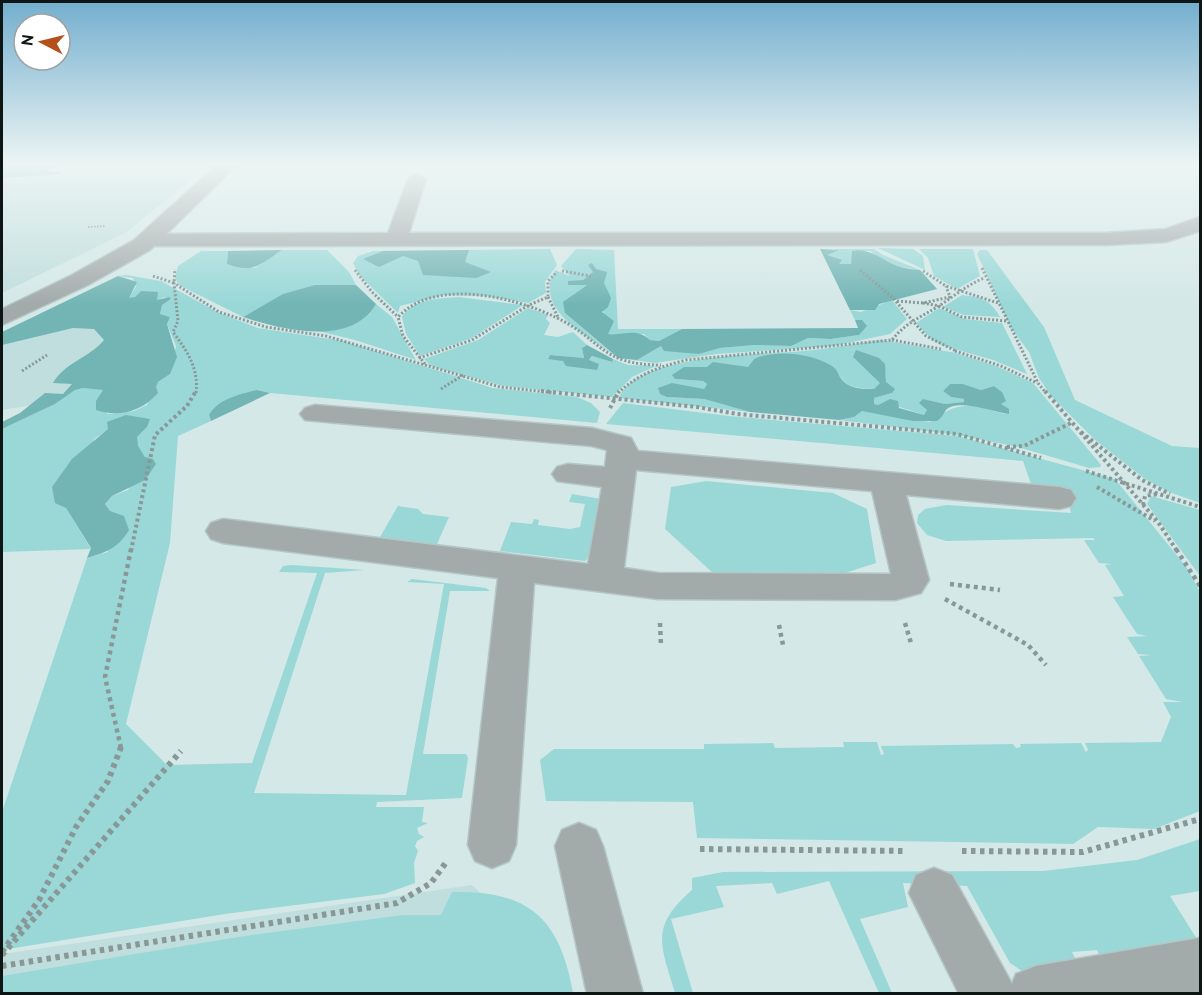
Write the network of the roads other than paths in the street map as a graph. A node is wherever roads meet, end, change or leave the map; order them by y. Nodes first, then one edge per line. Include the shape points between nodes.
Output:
1 (178, 211) edge
2 (406, 211) edge
3 (1200, 223) edge
4 (148, 240) junction
5 (396, 240) junction
6 (2, 318) edge
7 (315, 414) dead end
8 (620, 468) junction
9 (568, 474) dead end
10 (886, 482) junction
11 (1059, 498) dead end
12 (223, 531) dead end
13 (517, 568) junction
14 (604, 579) junction
15 (579, 846) dead end
16 (473, 848) road end
17 (934, 893) dead end
18 (1200, 965) edge
19 (615, 993) edge
20 (989, 993) edge
21 (1036, 993) edge

1 - 4 street
2 - 5 street
3 - 5 street via 1170,234 1105,240
4 - 5 street
4 - 6 street via 111,264
7 - 8 street via 592,437 620,444
8 - 9 street
8 - 10 street
8 - 14 street
10 - 11 street
10 - 14 street via 911,580 908,584 658,586
12 - 13 street
13 - 14 street
13 - 16 street
15 - 19 street
17 - 20 street
18 - 21 street

